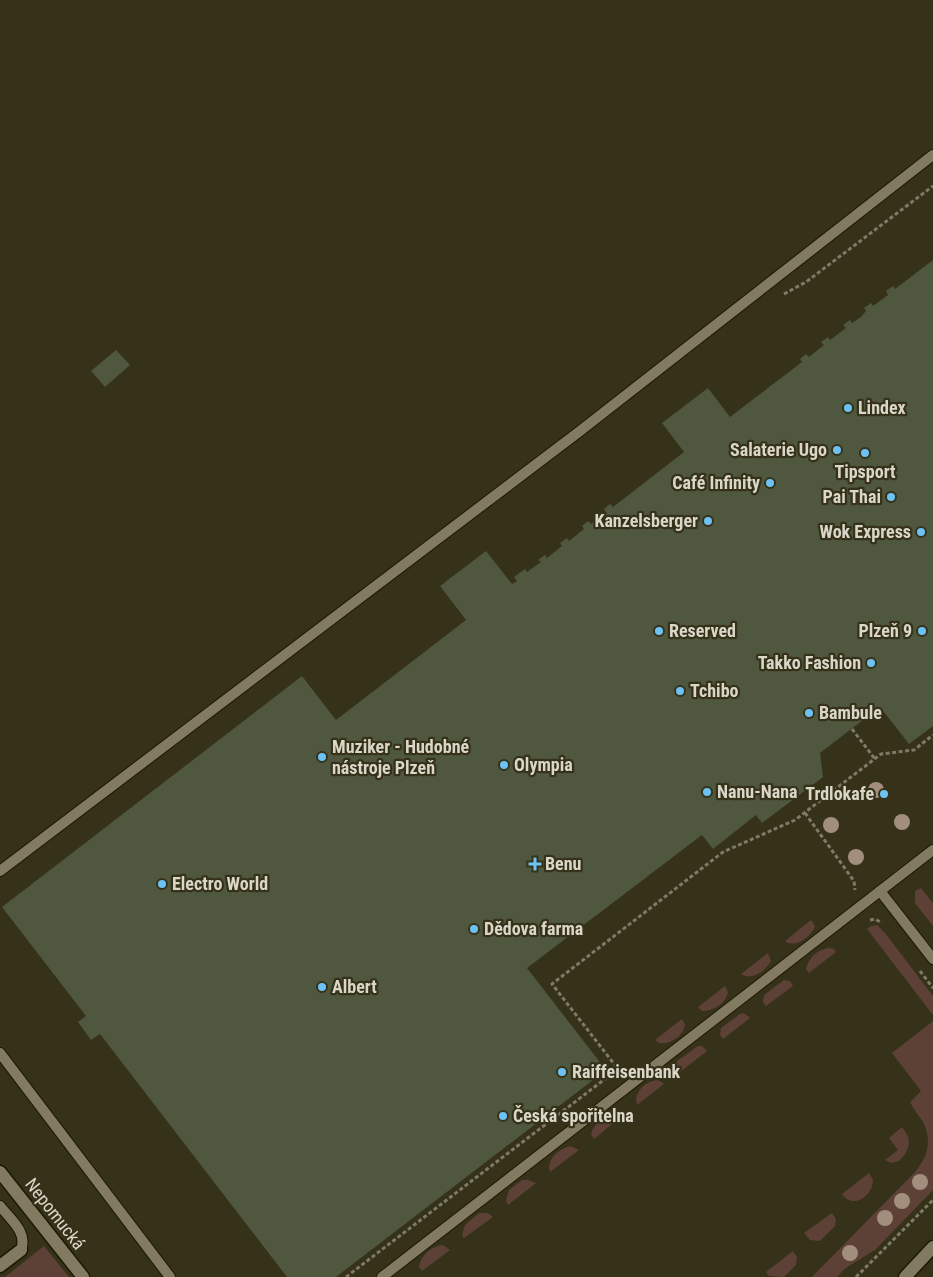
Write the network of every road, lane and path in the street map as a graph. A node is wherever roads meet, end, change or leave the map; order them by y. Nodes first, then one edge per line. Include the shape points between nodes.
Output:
1 (933, 154) edge
2 (852, 729) dead end
3 (933, 734) edge
4 (875, 759) junction
5 (805, 813) junction
6 (933, 850) edge
7 (0, 870) edge
8 (880, 891) junction
9 (861, 906) junction
10 (871, 920) junction
11 (866, 921) dead end
12 (886, 925) dead end
13 (933, 959) edge
14 (915, 965) dead end
15 (933, 988) edge
16 (0, 1053) edge
17 (568, 1099) dead end
18 (572, 1104) junction
19 (0, 1172) edge
20 (933, 1200) edge
21 (0, 1206) edge
22 (933, 1247) edge
23 (21, 1250) joint
24 (0, 1266) edge
25 (83, 1277) edge
26 (170, 1277) edge
27 (346, 1277) edge
28 (382, 1277) edge
29 (856, 1277) edge
30 (905, 1277) edge

1 - 7 lane via 580,431
2 - 4 path
3 - 4 path via 914,750 881,754
4 - 5 path
5 - 9 path via 854,881 856,899
5 - 18 path via 723,852 552,984 618,1069
6 - 8 lane
8 - 9 lane
8 - 13 lane
9 - 10 path
9 - 28 lane
10 - 11 path
10 - 12 path
14 - 15 path
16 - 26 lane
17 - 18 path
18 - 27 path
19 - 25 street, Nepomucká
20 - 29 path
21 - 23 lane via 23,1236
22 - 30 street
23 - 24 street

